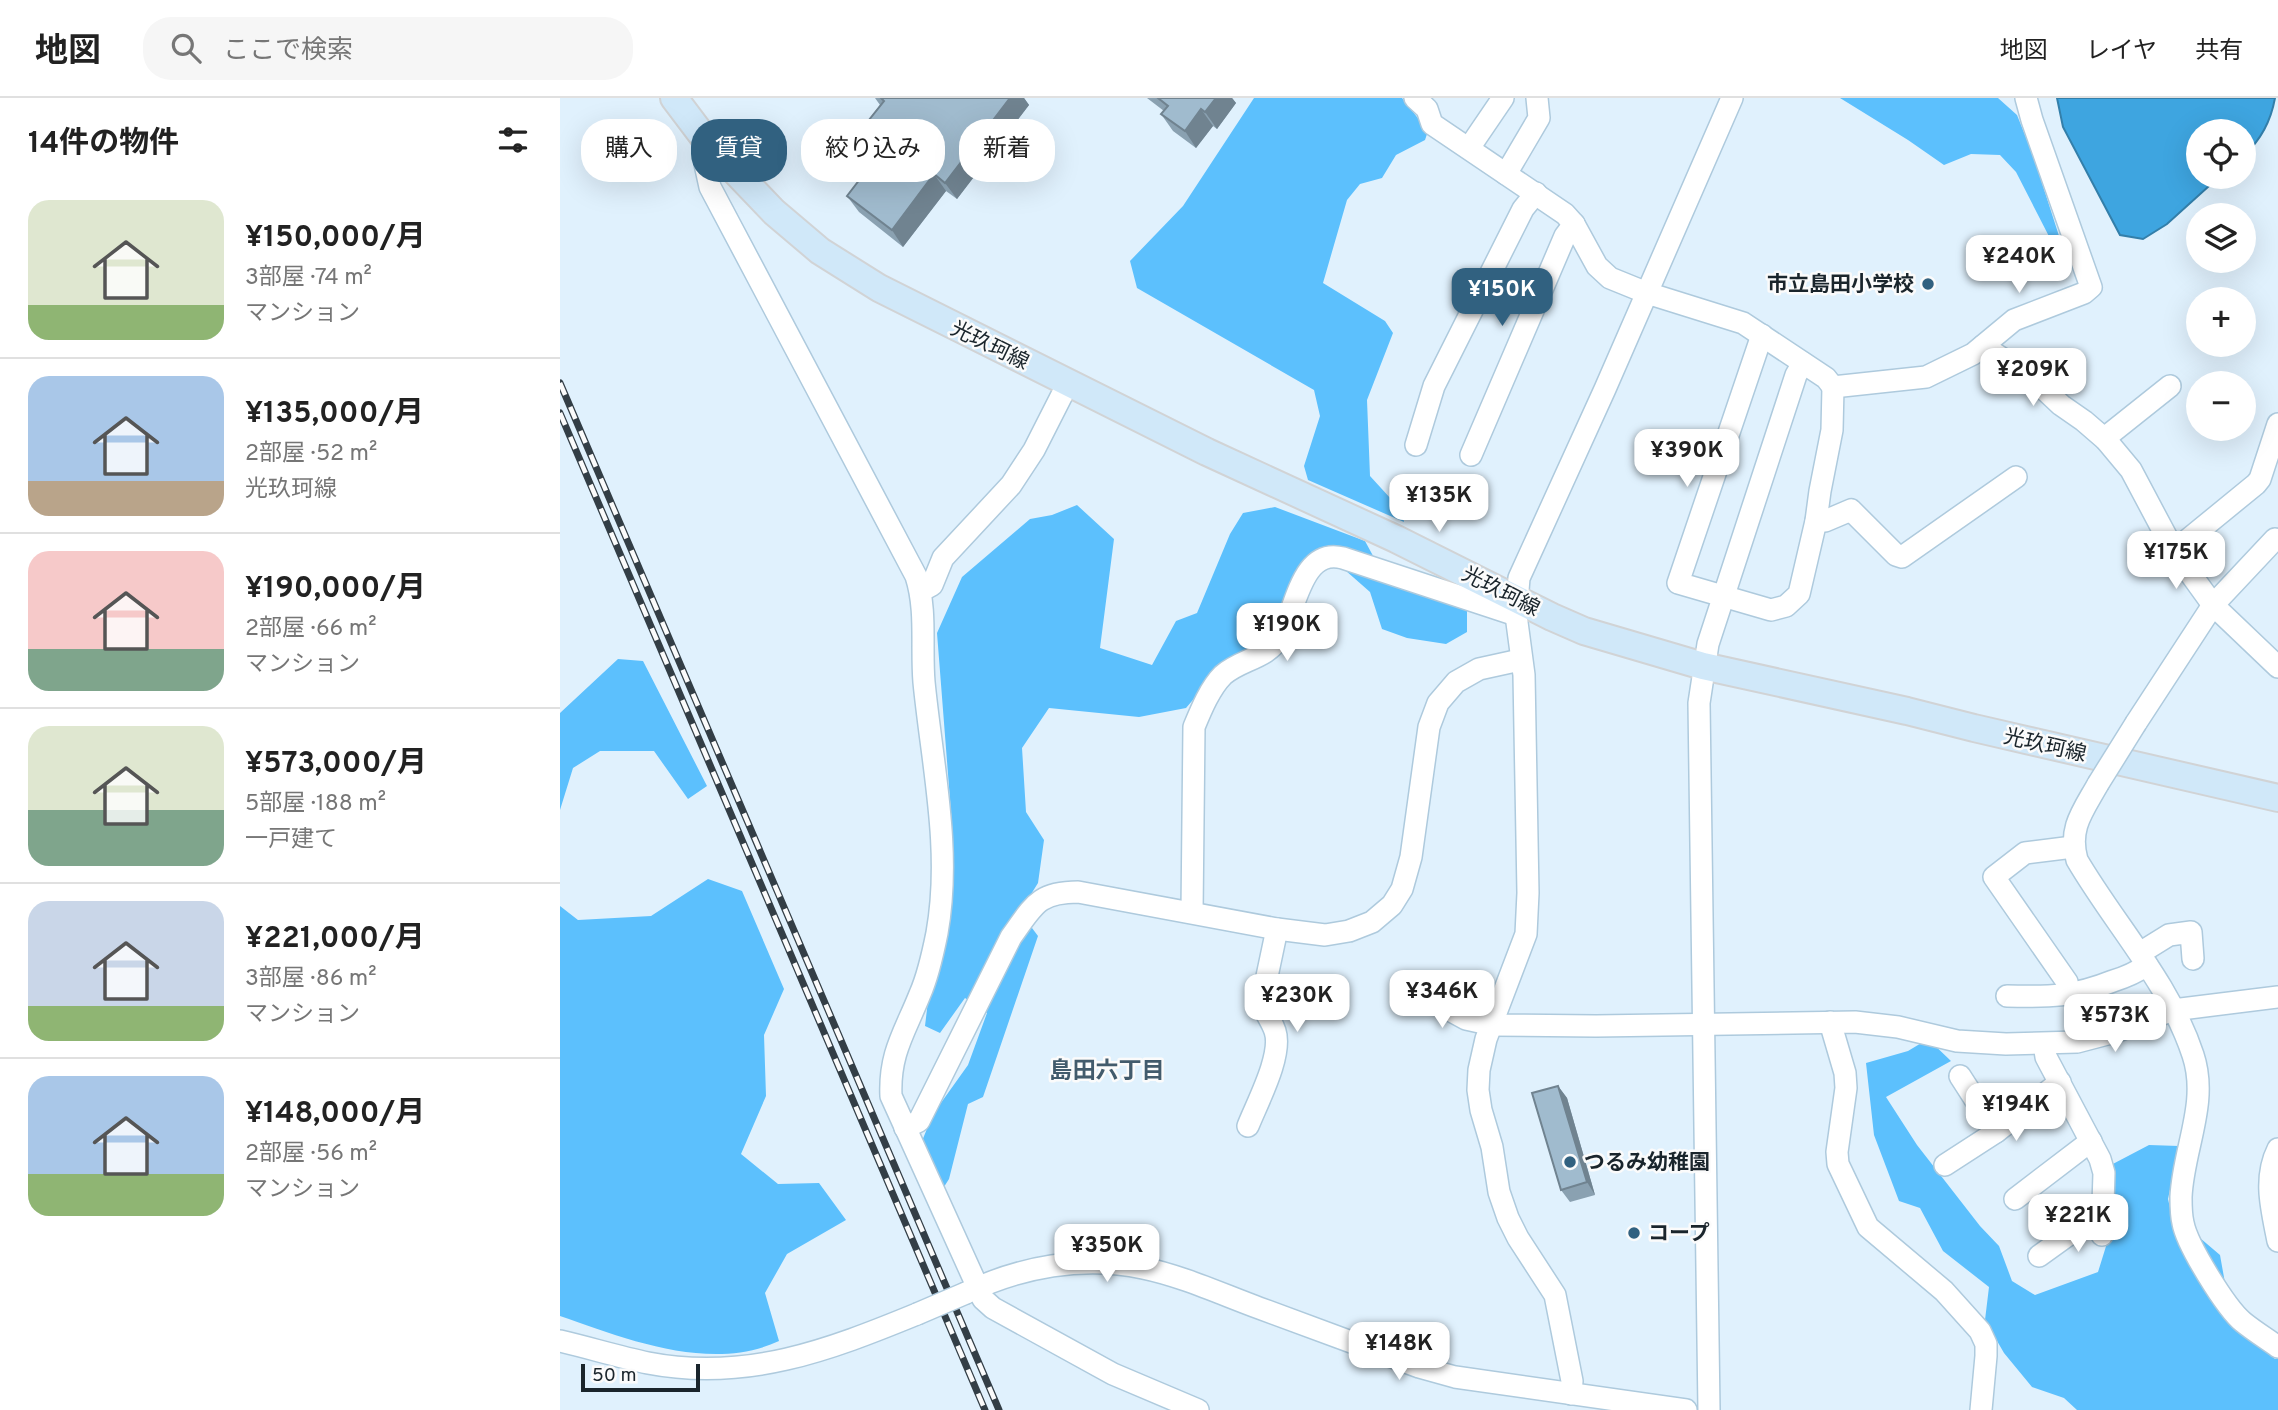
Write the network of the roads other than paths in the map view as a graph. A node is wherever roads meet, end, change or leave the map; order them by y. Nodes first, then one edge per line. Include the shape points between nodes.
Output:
1 (674, 98) edge
2 (1415, 98) edge
3 (1503, 98) edge
4 (1537, 98) edge
5 (1732, 98) edge
6 (2026, 98) edge
7 (691, 120) edge
8 (1469, 148) junction
9 (1506, 174) junction
10 (709, 182) edge
11 (746, 182) edge
12 (1536, 193) junction
13 (1574, 224) junction
14 (1647, 293) junction
15 (1762, 335) junction
16 (1983, 346) junction
17 (1802, 363) junction
18 (1068, 383) junction
19 (2170, 386) dead end
20 (1832, 387) junction
21 (2278, 424) edge
22 (2106, 440) junction
23 (1416, 445) dead end
24 (1471, 455) dead end
25 (2016, 477) dead end
26 (1816, 521) junction
27 (2275, 539) dead end
28 (2174, 551) junction
29 (921, 591) junction
30 (1723, 597) junction
31 (2213, 605) junction
32 (1516, 608) junction
33 (1520, 660) junction
34 (1703, 666) junction
35 (2278, 667) edge
36 (2278, 798) edge
37 (2073, 847) junction
38 (1192, 912) junction
39 (1277, 929) junction
40 (2143, 959) junction
41 (2193, 959) dead end
42 (1413, 985) dead end
43 (2007, 996) dead end
44 (2070, 996) junction
45 (2278, 997) edge
46 (2174, 1010) junction
47 (1830, 1022) junction
48 (1493, 1025) junction
49 (1705, 1025) junction
50 (2044, 1044) junction
51 (1960, 1076) dead end
52 (2060, 1082) junction
53 (1248, 1126) dead end
54 (905, 1128) junction
55 (1996, 1132) junction
56 (2091, 1140) junction
57 (2278, 1149) edge
58 (1945, 1165) dead end
59 (2015, 1199) dead end
60 (2278, 1241) edge
61 (2039, 1256) dead end
62 (971, 1291) junction
63 (560, 1341) edge
64 (2278, 1347) edge
65 (1571, 1394) junction
66 (1198, 1410) edge
67 (1686, 1410) edge
68 (1709, 1410) edge
69 (1981, 1410) edge

1 - 7 main road, 光玖珂線
2 - 8 street via 1427,109 1432,124
3 - 8 street
4 - 9 street via 1539,118
5 - 14 street
6 - 16 street via 2091,286 2084,293 2014,320
8 - 9 street
9 - 12 street
10 - 29 street
11 - 18 main road, 光玖珂線 via 820,251 879,288
12 - 13 street
12 - 23 street via 1523,209 1434,386
13 - 14 street via 1597,266 1610,278
13 - 24 street
14 - 15 street via 1743,323
14 - 32 street via 1519,578
15 - 17 street
15 - 30 street via 1678,583
16 - 20 street via 1926,377
16 - 22 street via 2031,377
17 - 20 street
17 - 30 street
18 - 29 street via 1011,485 943,558 932,585
18 - 32 main road, 光玖珂線 via 1432,556
19 - 22 street
20 - 26 street via 1832,430
21 - 28 street via 2260,479
22 - 28 street via 2131,470
25 - 26 street via 1902,557 1851,510 1825,522
26 - 30 street via 1799,594 1786,606 1771,610
27 - 31 street
28 - 31 street
29 - 54 street via 942,896 921,991 890,1073 891,1096
30 - 34 street
31 - 35 street
31 - 37 street, bridge via 2098,784 2073,832
32 - 33 street
32 - 34 main road, 光玖珂線
32 - 38 street via 1330,555 1319,559 1307,572 1274,646 1222,676 1194,727
33 - 39 street via 1479,669 1456,682 1438,703 1429,727 1412,857 1392,905 1372,922 1349,930 1325,935
33 - 48 street via 1524,675 1527,934
34 - 36 main road, 光玖珂線
34 - 49 street via 1699,743
37 - 40 street via 2085,875
37 - 44 street via 2025,853 1994,877 2067,982
38 - 39 street
38 - 54 street via 1078,892 1045,896 1011,937 919,1121
39 - 53 street via 1262,1000 1276,1043 1270,1072
40 - 41 street via 2169,935 2191,932
40 - 44 street via 2138,972
40 - 46 street
42 - 48 street via 1466,1019
43 - 44 street
45 - 46 street
46 - 50 street via 2077,1042
46 - 64 street via 2198,1072 2197,1111 2181,1196 2183,1224 2227,1303 2242,1321
47 - 49 street
47 - 50 street via 1898,1027 1957,1041
47 - 69 street via 1846,1088 1838,1164 1868,1227 1944,1291 1980,1331 1986,1344
48 - 49 street
48 - 65 street via 1479,1070 1481,1110 1508,1218 1555,1295
49 - 68 street
50 - 52 street
51 - 55 street
52 - 55 street
52 - 56 street
54 - 62 street
55 - 58 street
56 - 59 street
56 - 61 street via 2104,1173 2102,1225 2096,1215
57 - 60 street via 2269,1170
62 - 63 street, bridge via 810,1355 737,1367 649,1363
62 - 65 street via 1036,1268 1113,1263 1143,1268 1419,1367 1455,1377
62 - 66 street via 993,1308 1113,1374
65 - 67 street

